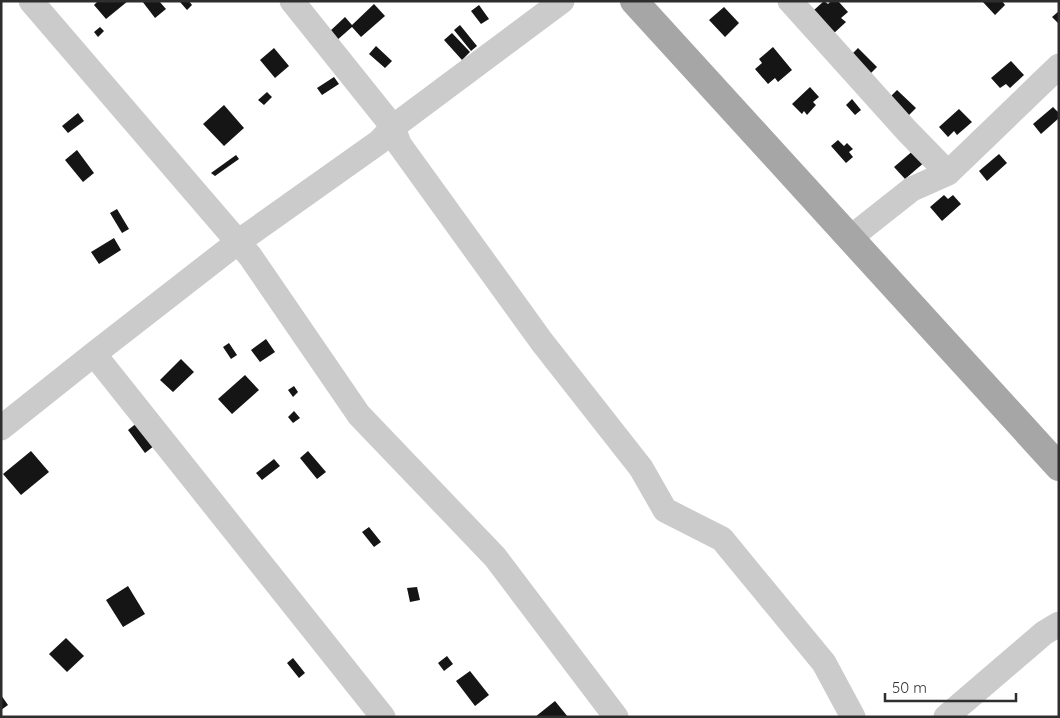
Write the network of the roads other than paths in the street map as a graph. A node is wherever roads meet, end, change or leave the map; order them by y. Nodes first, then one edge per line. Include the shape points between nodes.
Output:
1 (31, 1) edge
2 (292, 1) edge
3 (562, 1) edge
4 (634, 1) edge
5 (790, 1) edge
6 (1059, 66) edge
7 (393, 127) junction
8 (948, 173) junction
9 (850, 238) junction
10 (238, 242) junction
11 (94, 354) junction
12 (1, 428) edge
13 (1059, 467) edge
14 (1059, 624) edge
15 (383, 717) edge
16 (616, 717) edge
17 (854, 717) edge
18 (946, 717) edge

1 - 10 street
2 - 7 street
3 - 7 street
4 - 9 main road
5 - 8 street
6 - 8 street
7 - 10 street via 379,142
7 - 17 street via 399,144 542,342 642,468 665,510 722,540 824,663
8 - 9 street via 912,189
9 - 13 main road
10 - 11 street
10 - 16 street via 359,415 495,557
11 - 12 street
11 - 15 street
14 - 18 street via 1044,633

